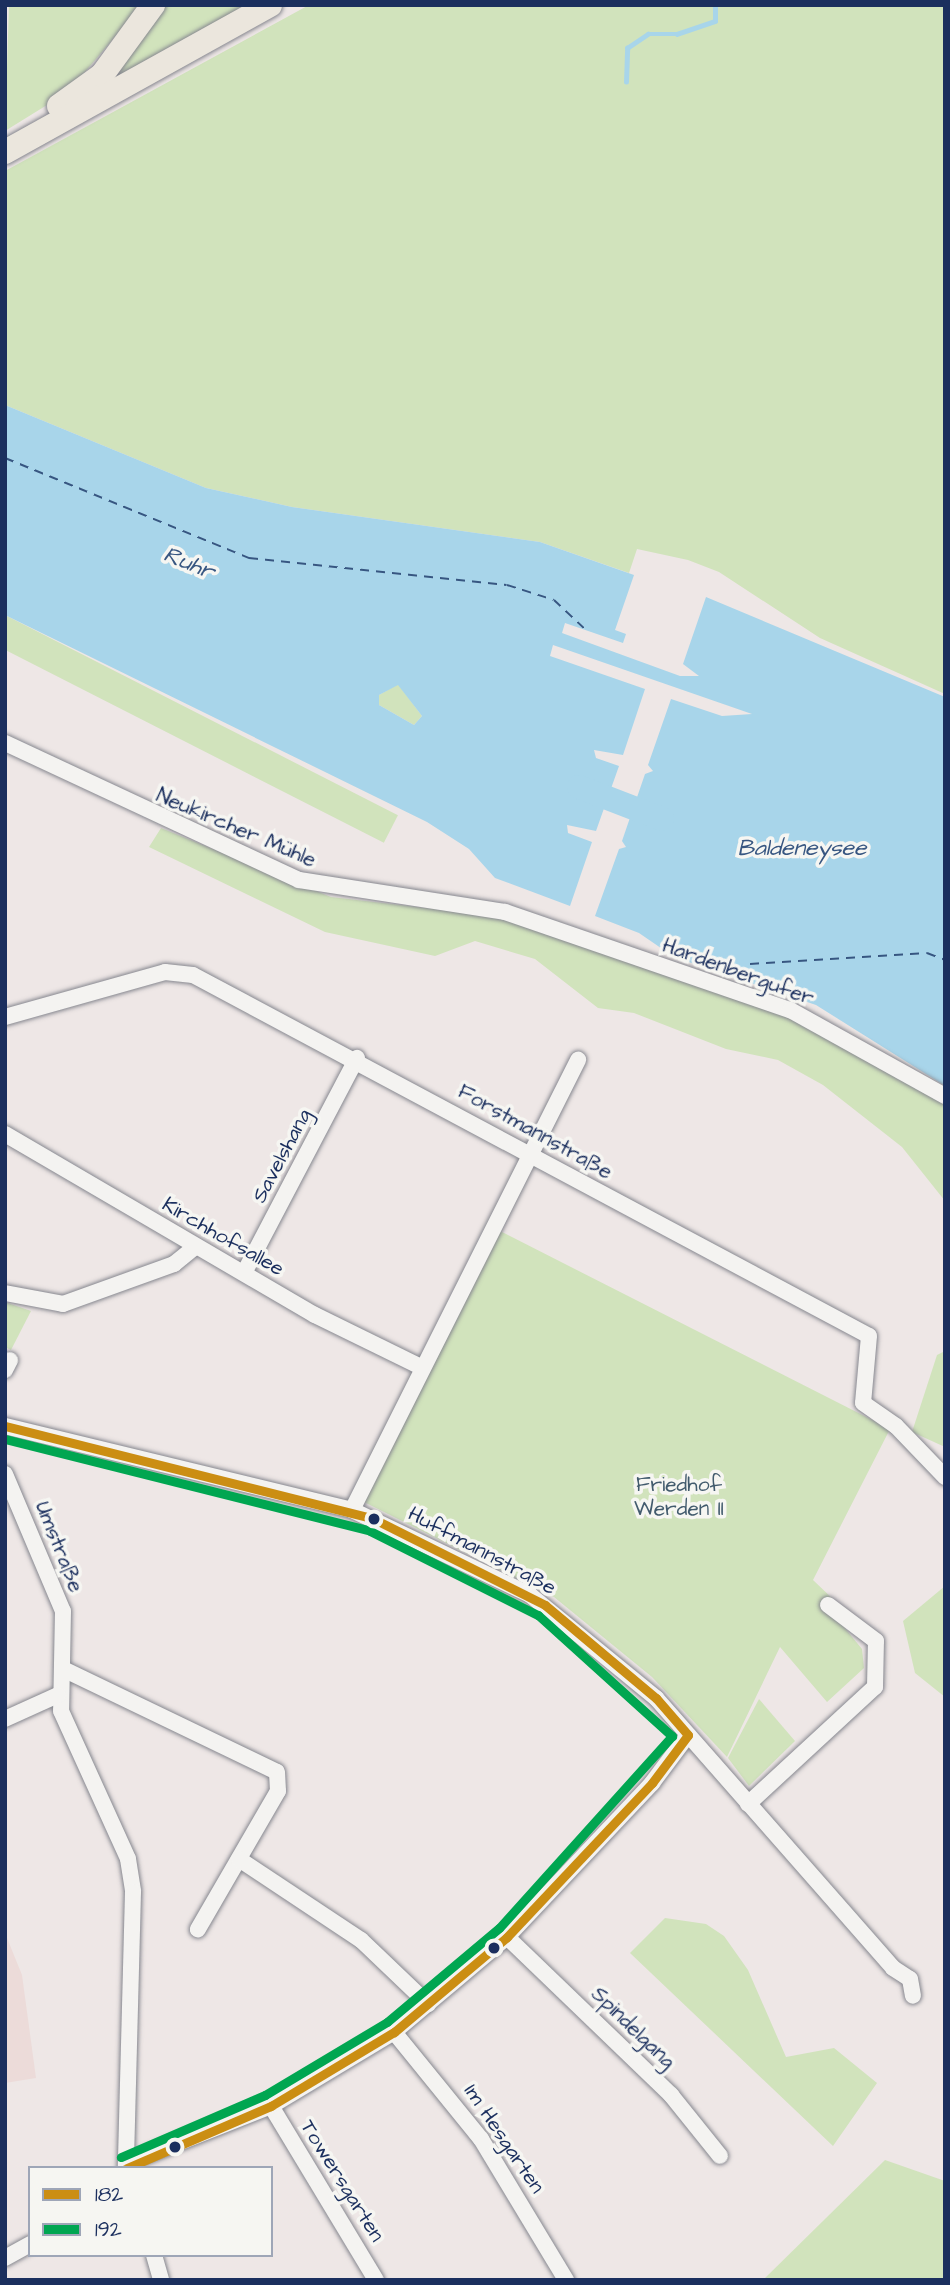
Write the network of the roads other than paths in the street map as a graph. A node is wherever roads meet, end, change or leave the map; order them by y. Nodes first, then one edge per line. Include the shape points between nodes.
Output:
1 (153, 5) edge
2 (270, 5) edge
3 (5, 136) edge
4 (5, 152) edge
5 (5, 743) edge
6 (505, 912) joint
7 (5, 1017) edge
8 (357, 1058) junction
9 (578, 1060) dead end
10 (945, 1096) edge
11 (5, 1134) edge
12 (531, 1154) junction
13 (196, 1246) junction
14 (244, 1273) junction
15 (5, 1293) edge
16 (423, 1368) junction
17 (5, 1426) edge
18 (5, 1474) edge
19 (945, 1476) edge
20 (352, 1510) junction
21 (828, 1605) dead end
22 (63, 1669) junction
23 (58, 1695) junction
24 (5, 1719) edge
25 (688, 1735) junction
26 (748, 1804) junction
27 (239, 1859) junction
28 (198, 1929) dead end
29 (507, 1937) junction
30 (913, 1996) dead end
31 (428, 2004) junction
32 (394, 2032) junction
33 (271, 2106) junction
34 (720, 2156) dead end
35 (126, 2166) edge
36 (28, 2245) edge
37 (155, 2257) edge
38 (5, 2258) edge
39 (161, 2280) edge
40 (376, 2280) edge
41 (566, 2280) edge

1 - 3 main road via 102,75
2 - 4 main road
5 - 6 street, Neukircher Mühle via 299,880
6 - 10 street, Hardenbergufer via 790,1010
7 - 8 street, Forstmannstraße via 181,972
8 - 12 street, Forstmannstraße
8 - 14 street, Savelshang
9 - 12 street
11 - 13 street, Kirchhofsallee
12 - 16 street
12 - 19 street, Forstmannstraße via 869,1336 863,1403 896,1426
13 - 14 street, Kirchhofsallee
13 - 15 street via 174,1264 62,1304
14 - 16 street, Kirchhofsallee
16 - 20 street
17 - 20 street, Huffmannstraße
18 - 22 street, Umstraße via 63,1611
20 - 25 street, Huffmannstraße via 537,1600 656,1698
21 - 26 street via 876,1641 876,1687
22 - 23 street, Umstraße
22 - 27 street via 265,1761 278,1776 278,1791
23 - 24 street
23 - 35 street via 128,1859
25 - 26 street, Huffmannstraße
25 - 29 street via 652,1783
26 - 30 street, Huffmannstraße via 892,1968 910,1979
27 - 28 street
27 - 31 street via 361,1940
29 - 31 street
29 - 34 street, Spindelgang via 671,2095
31 - 32 street
32 - 33 street
32 - 41 street, Im Hesgarten via 481,2139
33 - 35 street
33 - 40 street, Towersgarten
36 - 38 street
37 - 39 street

